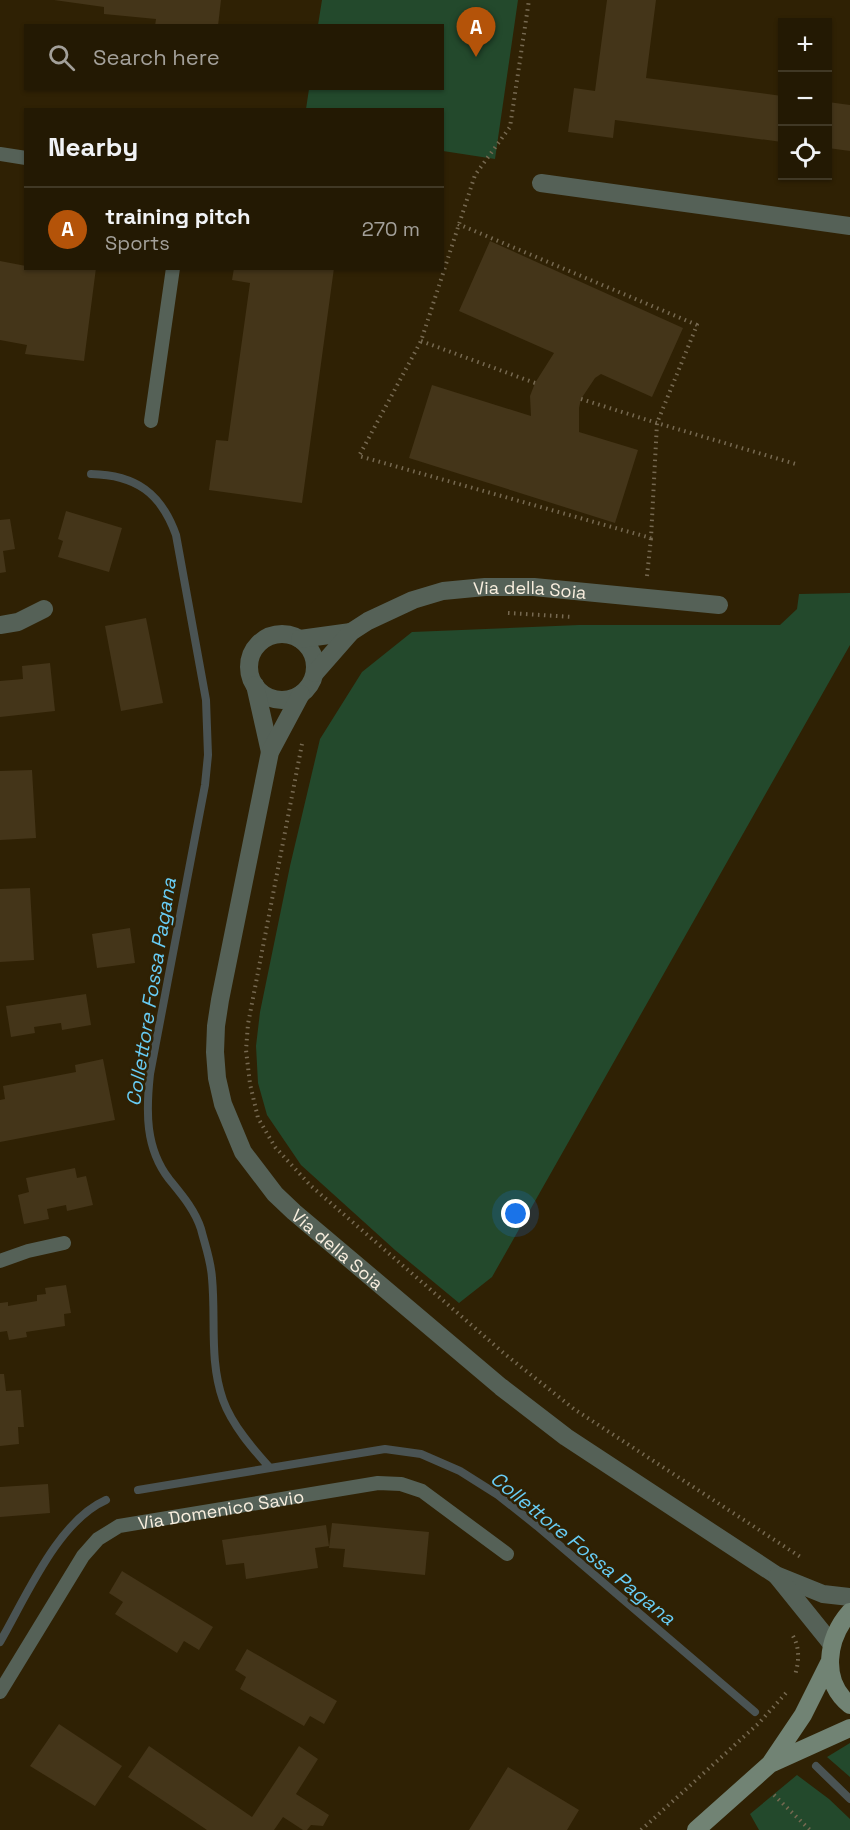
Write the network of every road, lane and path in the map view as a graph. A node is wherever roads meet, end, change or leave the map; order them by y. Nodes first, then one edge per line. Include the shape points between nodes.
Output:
1 (529, 0) edge
2 (0, 154) edge
3 (24, 158) edge
4 (542, 183) dead end
5 (458, 224) junction
6 (850, 226) edge
7 (444, 268) edge
8 (173, 270) edge
9 (443, 270) edge
10 (421, 341) junction
11 (535, 383) dead end
12 (581, 399) dead end
13 (151, 421) dead end
14 (657, 423) junction
15 (799, 465) dead end
16 (651, 538) junction
17 (647, 577) dead end
18 (719, 605) dead end
19 (44, 609) dead end
20 (500, 612) dead end
21 (579, 617) dead end
22 (0, 625) edge
23 (351, 632) junction
24 (300, 639) junction
25 (315, 673) junction
26 (255, 685) junction
27 (301, 694) junction
28 (303, 742) dead end
29 (270, 752) junction
30 (64, 1243) dead end
31 (0, 1261) edge
32 (507, 1554) dead end
33 (803, 1560) dead end
34 (776, 1575) junction
35 (850, 1597) edge
36 (850, 1612) edge
37 (790, 1632) dead end
38 (831, 1643) junction
39 (829, 1663) junction
40 (0, 1692) edge
41 (850, 1705) edge
42 (850, 1728) edge
43 (770, 1764) junction
44 (774, 1795) dead end
45 (641, 1830) edge
46 (696, 1830) edge
47 (810, 1830) edge

1 - 5 path via 510,127 475,175
2 - 3 lane
4 - 6 street
5 - 7 path
5 - 14 path via 697,325
8 - 13 lane
9 - 10 path
10 - 11 path
10 - 16 path via 359,456
12 - 14 path
14 - 15 path
14 - 16 path
16 - 17 path
18 - 23 street, Via della Soia via 534,587 485,587 430,594
19 - 22 street via 18,622
20 - 21 path
23 - 24 street, Via della Soia
23 - 25 street, Via della Soia
24 - 25 street via 315,660
24 - 26 street, Via della Soia via 275,634 255,649 250,661
25 - 27 street, Via della Soia
26 - 27 street via 276,699
26 - 29 street, Via della Soia
27 - 29 street, Via della Soia
28 - 33 path via 253,995 246,1050 258,1118 275,1147 320,1194 573,1409
29 - 34 street, Via della Soia via 216,1026 217,1078 243,1152 281,1200 501,1388 566,1437
30 - 31 lane
32 - 40 lane, Via Domenico Savio via 422,1491 401,1484 378,1483 119,1526 98,1539 83,1556
34 - 35 street, Via della Soia via 823,1594
34 - 38 street, Via della Soia
36 - 38 street
37 - 45 path via 798,1646 798,1665 787,1692 759,1723
38 - 39 street
39 - 41 street via 834,1684
39 - 43 street via 803,1715
42 - 43 street
43 - 46 street
44 - 47 path

